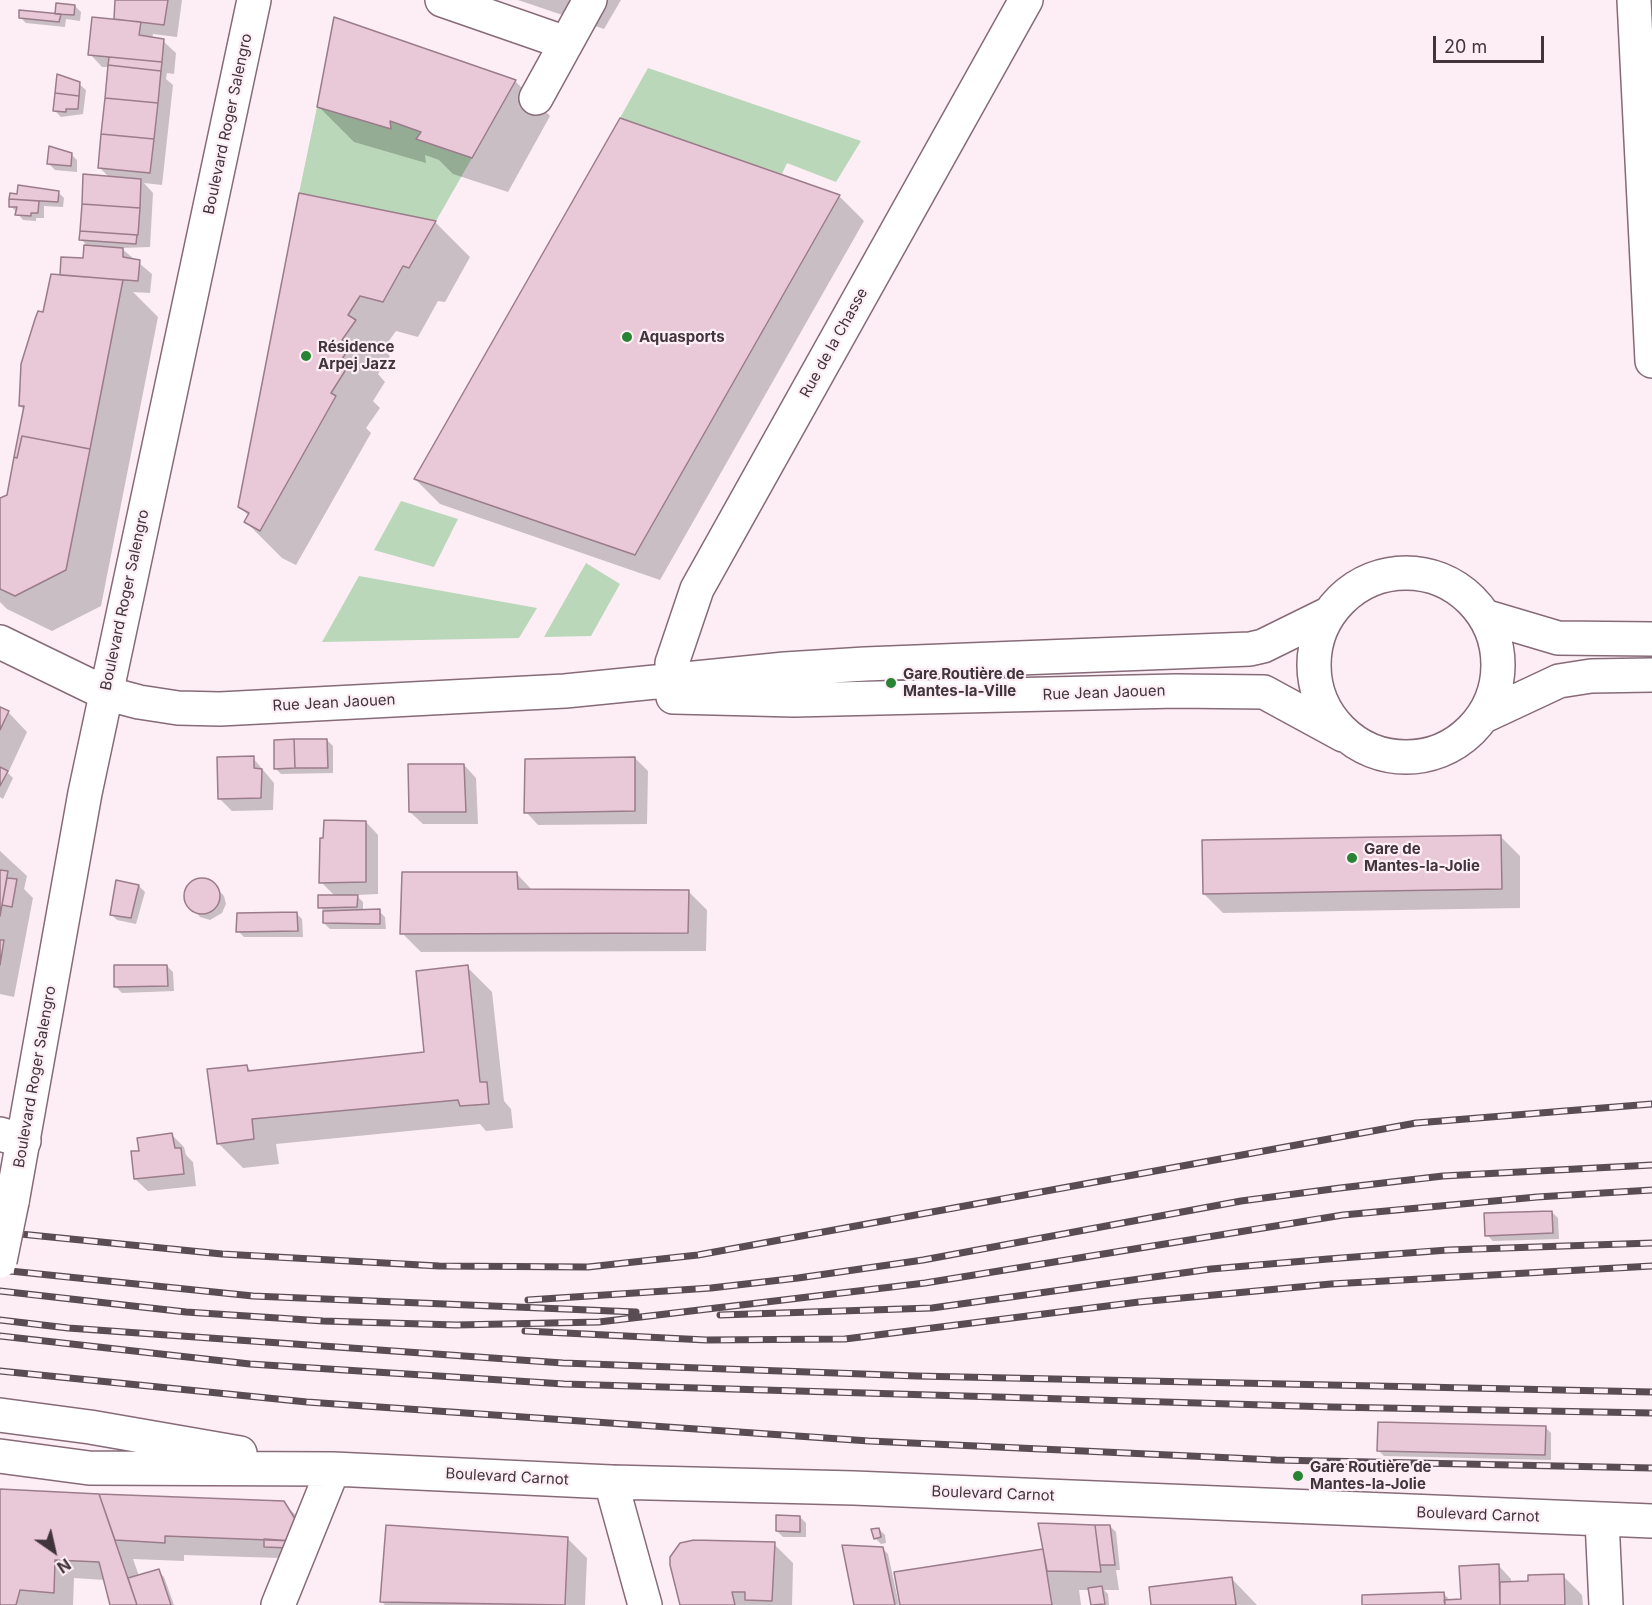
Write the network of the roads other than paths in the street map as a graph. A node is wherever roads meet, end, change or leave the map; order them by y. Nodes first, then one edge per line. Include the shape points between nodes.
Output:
1 (254, 0) edge
2 (442, 0) edge
3 (590, 0) edge
4 (1026, 0) edge
5 (1634, 0) edge
6 (566, 43) junction
7 (536, 98) dead end
8 (1652, 362) edge
9 (1328, 614) junction
10 (1484, 616) junction
11 (1652, 639) edge
12 (0, 642) edge
13 (1652, 675) edge
14 (672, 689) junction
15 (105, 693) junction
16 (1482, 717) junction
17 (1343, 735) junction
18 (12, 1137) edge
19 (0, 1261) edge
20 (0, 1415) edge
21 (0, 1456) edge
22 (333, 1469) junction
23 (611, 1482) junction
24 (1602, 1520) junction
25 (1652, 1521) edge
26 (278, 1605) edge
27 (645, 1605) edge
28 (1606, 1605) edge

1 - 15 street, Boulevard Roger Salengro
2 - 6 street
3 - 6 street
4 - 14 street, Rue de la Chasse via 697,589 672,663
5 - 8 street
6 - 7 street
9 - 10 street via 1345,596 1376,577 1406,573 1436,578 1463,593
9 - 14 street, Rue Jean Jaouen via 1250,649 865,664
9 - 17 street via 1315,648 1316,684
10 - 11 street via 1558,638
10 - 16 street via 1494,640 1498,667 1494,693
12 - 15 street, Rue Jean Jaouen
13 - 16 street via 1559,681
14 - 15 street, Rue Jean Jaouen via 220,709 178,708
14 - 17 street, Rue Jean Jaouen via 794,700 1264,692
15 - 18 street, Boulevard Roger Salengro
16 - 17 street via 1461,740 1433,754 1402,758 1373,753
18 - 19 street, Boulevard Roger Salengro, bridge via 12,1202
20 - 22 street, Boulevard Carnot
21 - 22 street, Boulevard Carnot via 89,1468
22 - 23 street, Boulevard Carnot
22 - 26 street
23 - 24 street, Boulevard Carnot
23 - 27 street
24 - 25 street, Boulevard Carnot
24 - 28 street

